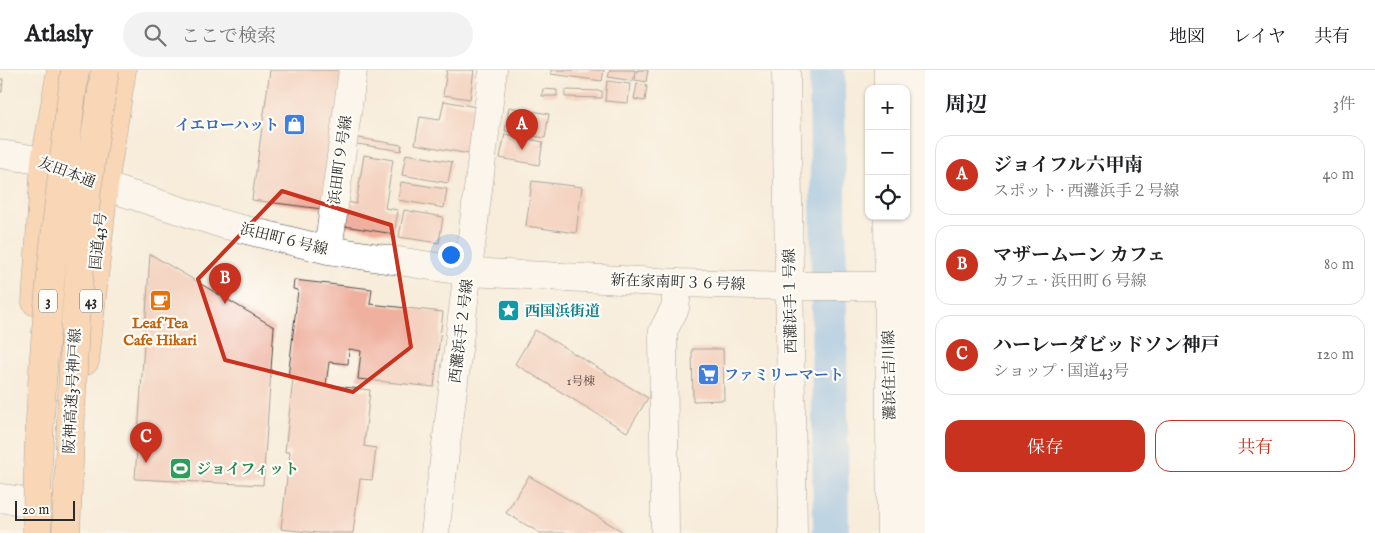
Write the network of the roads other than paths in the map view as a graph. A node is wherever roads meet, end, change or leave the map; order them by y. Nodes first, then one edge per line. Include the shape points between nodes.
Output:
1 (61, 70) edge
2 (76, 70) edge
3 (105, 70) edge
4 (122, 70) edge
5 (353, 70) edge
6 (493, 70) edge
7 (786, 70) edge
8 (888, 70) edge
9 (901, 70) edge
10 (913, 70) edge
11 (888, 85) edge
12 (901, 85) edge
13 (0, 154) edge
14 (45, 161) junction
15 (104, 186) junction
16 (888, 220) edge
17 (902, 220) edge
18 (328, 250) junction
19 (469, 272) junction
20 (678, 283) junction
21 (802, 286) junction
22 (888, 286) junction
23 (12, 499) edge
24 (24, 533) edge
25 (37, 533) edge
26 (66, 533) edge
27 (79, 533) edge
28 (435, 533) edge
29 (665, 533) edge
30 (793, 533) edge
31 (890, 533) edge
32 (905, 533) edge
33 (916, 533) edge

1 - 14 highway
2 - 25 highway, 阪神高速3号神戸線 / 3, bridge via 46,319
3 - 26 highway, 阪神高速3号神戸線 / 3, bridge via 87,190 76,312
4 - 15 highway, 国道43号 / 43
5 - 18 street, 浜田町９号線
6 - 19 street, 西灘浜手２号線
7 - 21 street, 西灘浜手１号線
8 - 11 street
9 - 12 street
10 - 33 street
13 - 14 street, 友田本通
14 - 15 street, 友田本通
14 - 23 highway
15 - 18 street, 浜田町６号線 via 222,224
15 - 27 highway, 国道43号 / 43 via 81,393
16 - 22 street, 灘浜住吉川線
17 - 32 street
18 - 19 street, 浜田町６号線
19 - 20 street, 新在家南町３６号線
19 - 28 street, 西灘浜手２号線
20 - 21 street, 新在家南町３６号線
20 - 29 street via 675,308 663,331
21 - 22 street, 新在家南町３６号線
21 - 30 street, 西灘浜手１号線
22 - 31 street, 灘浜住吉川線
23 - 24 highway

